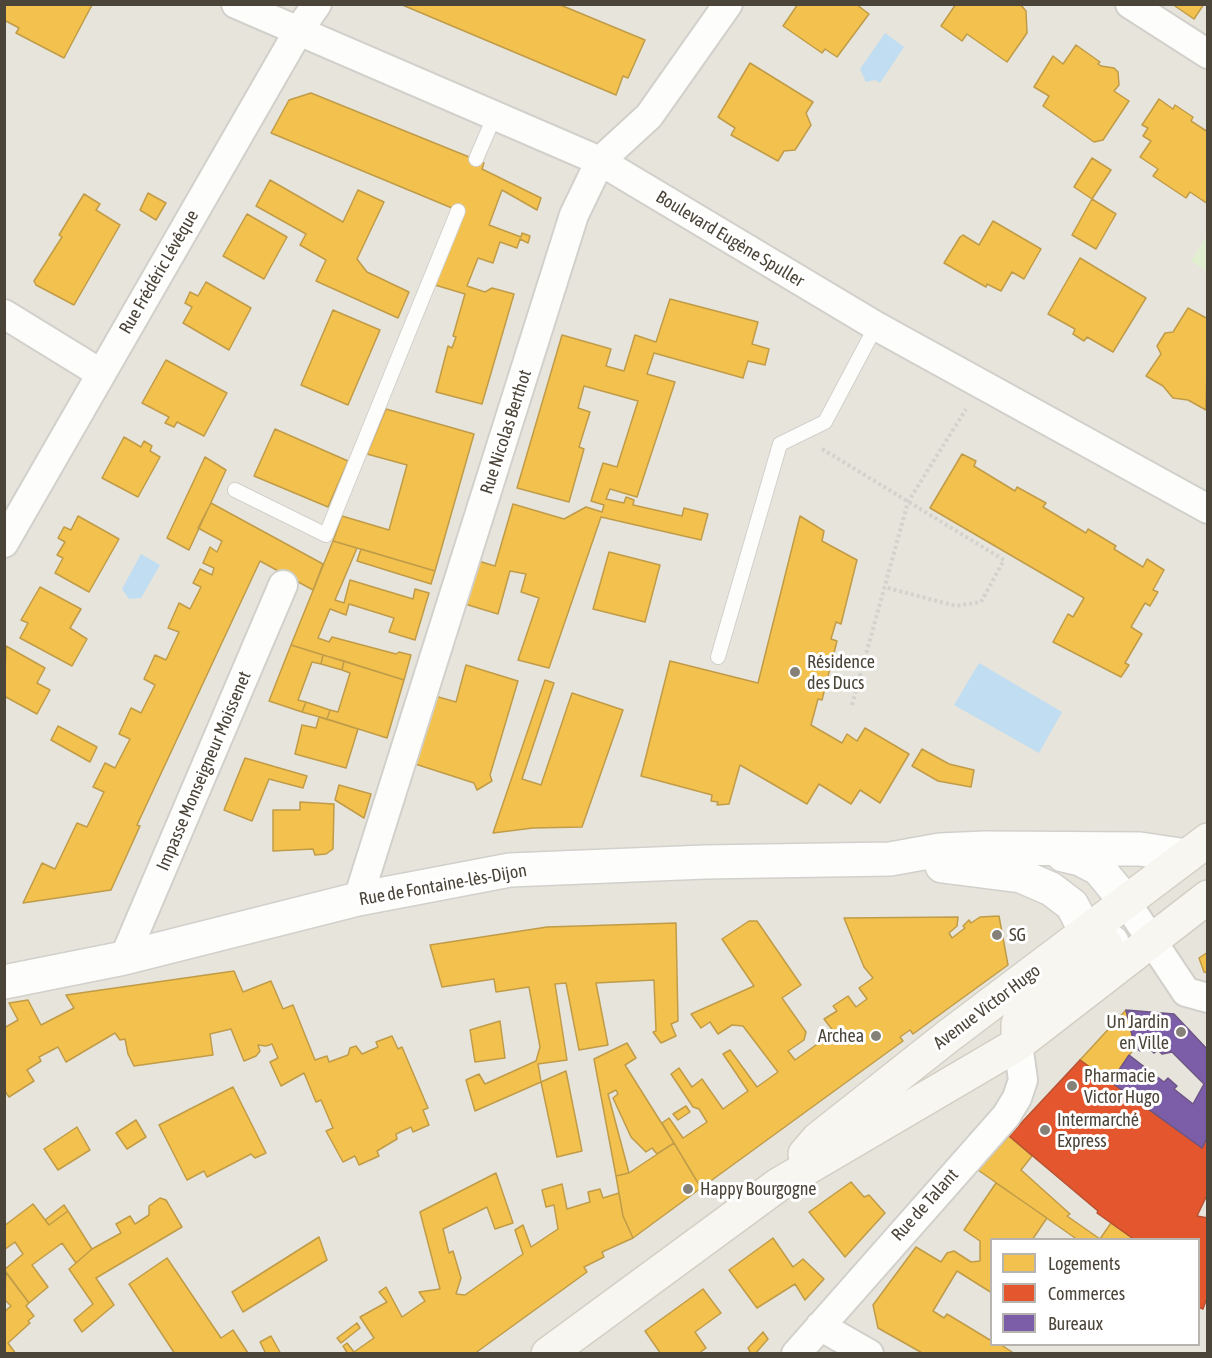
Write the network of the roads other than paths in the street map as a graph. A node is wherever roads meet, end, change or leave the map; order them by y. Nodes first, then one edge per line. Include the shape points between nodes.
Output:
1 (236, 4) edge
2 (317, 4) edge
3 (728, 4) edge
4 (1130, 4) edge
5 (299, 30) junction
6 (1208, 54) edge
7 (495, 115) junction
8 (476, 159) dead end
9 (600, 161) junction
10 (458, 211) dead end
11 (4, 314) edge
12 (876, 326) junction
13 (100, 373) junction
14 (235, 490) dead end
15 (1208, 509) edge
16 (4, 543) edge
17 (284, 585) dead end
18 (718, 657) dead end
19 (1046, 850) junction
20 (1201, 853) edge
21 (890, 859) junction
22 (1208, 897) edge
23 (358, 899) junction
24 (1138, 921) junction
25 (1097, 937) junction
26 (124, 958) junction
27 (4, 981) edge
28 (1208, 998) edge
29 (1018, 1044) junction
30 (778, 1185) junction
31 (820, 1326) junction
32 (548, 1353) edge
33 (796, 1353) edge
34 (869, 1353) edge

1 - 5 street, Boulevard Eugène Spuller
2 - 5 street, Rue Frédéric Lévêque
3 - 9 street, Rue Nicolas Berthot via 649,116
4 - 6 street
5 - 7 street, Boulevard Eugène Spuller
5 - 13 street, Rue Frédéric Lévêque
7 - 8 lane
7 - 9 street, Boulevard Eugène Spuller
9 - 12 street, Boulevard Eugène Spuller
9 - 23 street, Rue Nicolas Berthot via 574,215
10 - 14 lane via 326,535
11 - 13 street
12 - 15 street, Boulevard Eugène Spuller
12 - 18 lane via 825,422 780,444
13 - 16 street, Rue Frédéric Lévêque
17 - 26 street, Impasse Monseigneur Moissenet
19 - 20 street, Rue de Fontaine-lès-Dijon
19 - 21 street, Rue de Fontaine-lès-Dijon via 940,850
19 - 24 street, Rue de Fontaine-lès-Dijon via 1080,859 1099,869
20 - 24 main road, Avenue Victor Hugo
21 - 23 street, Rue de Fontaine-lès-Dijon via 510,870
21 - 25 street, Rue de Fontaine-lès-Dijon via 1021,876 1051,889 1072,905
22 - 24 main road, Avenue Victor Hugo
23 - 26 street, Rue de Fontaine-lès-Dijon
24 - 25 main road
24 - 28 street via 1186,992
24 - 29 main road, Avenue Victor Hugo
25 - 29 main road via 1023,1012 1018,1024
25 - 30 main road, Avenue Victor Hugo via 818,1139
26 - 27 street, Rue de Fontaine-lès-Dijon
29 - 30 main road, Avenue Victor Hugo
29 - 31 street, Rue de Talant via 1023,1080 1006,1116
30 - 32 main road, Avenue Victor Hugo
31 - 33 street, Rue de Talant
31 - 34 street

